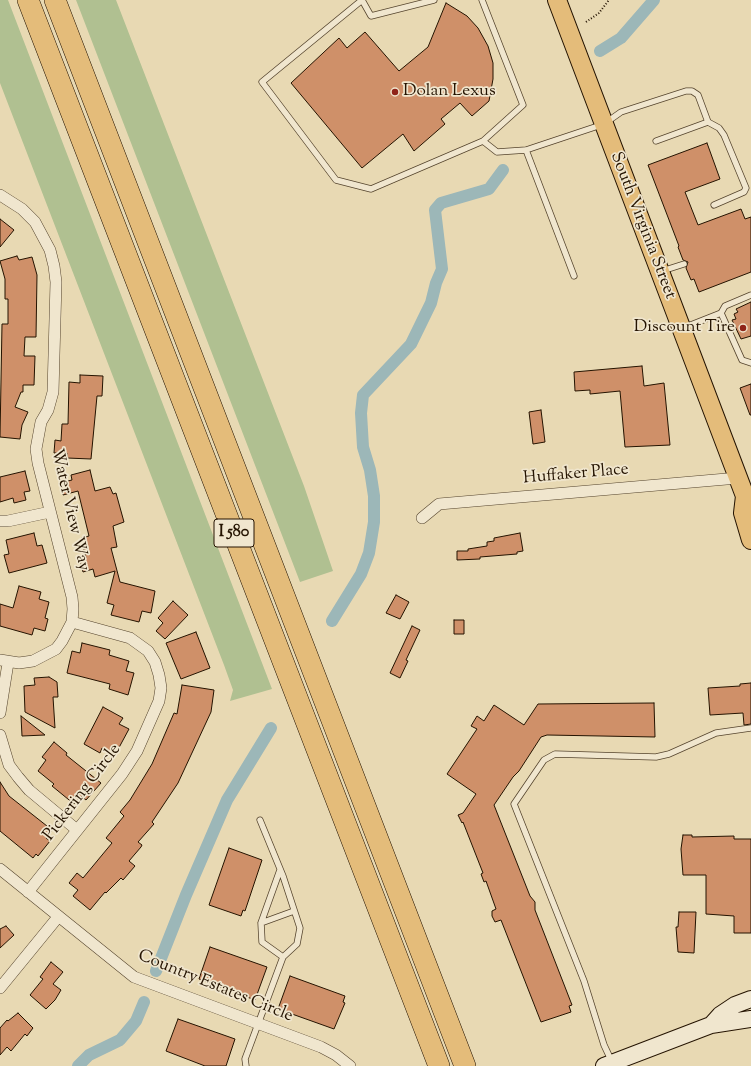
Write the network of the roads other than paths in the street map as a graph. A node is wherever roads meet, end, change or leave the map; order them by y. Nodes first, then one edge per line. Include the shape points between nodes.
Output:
1 (28, 0) edge
2 (55, 0) edge
3 (362, 0) edge
4 (434, 0) edge
5 (482, 0) edge
6 (557, 0) edge
7 (708, 122) junction
8 (604, 124) junction
9 (483, 141) junction
10 (656, 141) dead end
11 (526, 150) junction
12 (0, 195) edge
13 (714, 205) dead end
14 (684, 264) dead end
15 (660, 272) junction
16 (574, 276) dead end
17 (751, 295) edge
18 (721, 313) junction
19 (681, 328) junction
20 (751, 363) edge
21 (738, 478) junction
22 (748, 499) edge
23 (50, 512) junction
24 (422, 518) dead end
25 (0, 521) edge
26 (751, 540) edge
27 (72, 622) junction
28 (4, 662) edge
29 (0, 713) edge
30 (751, 728) edge
31 (0, 735) edge
32 (260, 820) dead end
33 (77, 830) junction
34 (0, 869) edge
35 (280, 870) junction
36 (28, 892) junction
37 (294, 911) junction
38 (58, 917) junction
39 (261, 923) junction
40 (283, 957) junction
41 (0, 988) edge
42 (751, 999) edge
43 (751, 1019) edge
44 (260, 1024) junction
45 (711, 1025) junction
46 (610, 1065) edge
47 (246, 1066) edge
48 (350, 1066) edge
49 (439, 1066) edge
50 (466, 1066) edge

1 - 49 highway, I 580
2 - 50 highway, I 580
3 - 4 lane via 371,16
3 - 9 lane via 262,82 336,180 371,189
5 - 9 lane via 523,105
6 - 8 main road, South Virginia Street
7 - 8 lane via 698,95 689,90 621,112
7 - 10 lane
7 - 13 lane via 719,128 724,135 746,188 744,192
8 - 11 lane
8 - 15 main road, South Virginia Street
9 - 11 lane via 497,152
11 - 16 lane
12 - 23 street, Water View Way via 22,209 34,222 50,250 54,266 56,282 52,392 36,449
14 - 15 lane
15 - 19 main road, South Virginia Street
17 - 18 lane via 725,306
18 - 19 lane
18 - 20 lane via 742,360
19 - 21 main road, South Virginia Street
21 - 22 main road, South Virginia Street
21 - 24 street, Huffaker Place via 439,504
22 - 26 main road, South Virginia Street via 743,513
23 - 25 street
23 - 27 street, Water View Way via 72,597
27 - 28 street, Water View Way via 56,649 19,664
27 - 33 street, Pickering Circle via 118,634 139,644 148,651 155,662 160,688 159,701 137,751
28 - 29 street
30 - 46 lane via 716,733 669,754 656,757 555,754 544,760 514,804 584,981
31 - 33 street via 10,765 18,778
32 - 35 lane
33 - 36 street, Pickering Circle
34 - 36 street, Country Estates Circle
35 - 37 lane
35 - 39 lane
36 - 38 street, Country Estates Circle
37 - 39 lane
37 - 40 lane via 300,928 297,944
38 - 41 street
38 - 44 street, Country Estates Circle via 134,977
39 - 40 lane via 262,942
40 - 44 lane
42 - 45 street via 735,1005
43 - 45 street
44 - 47 lane via 245,1059
44 - 48 street, Country Estates Circle via 321,1047
45 - 46 street

